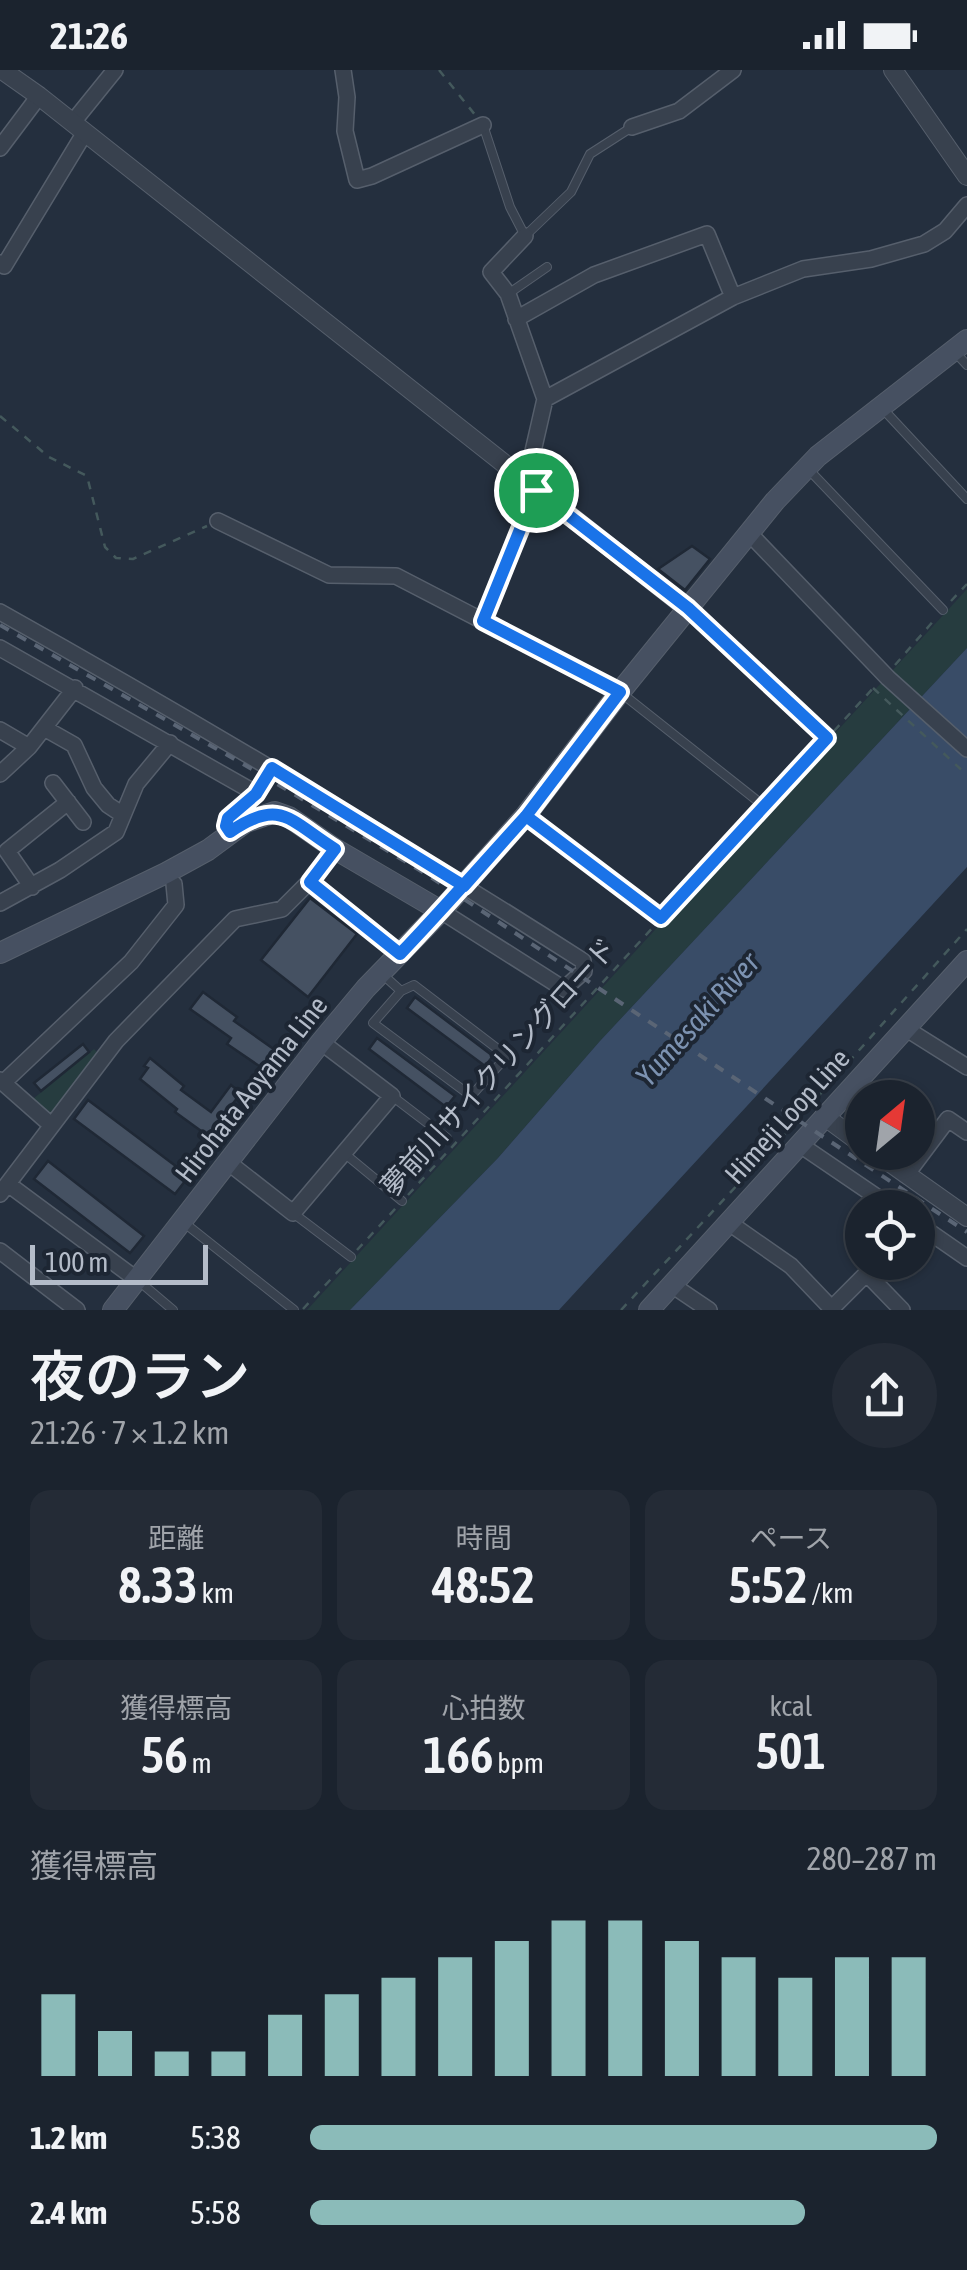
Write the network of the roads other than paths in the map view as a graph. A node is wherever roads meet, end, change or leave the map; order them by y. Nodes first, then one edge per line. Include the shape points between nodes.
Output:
1 (2, 70) edge
2 (115, 70) edge
3 (343, 70) edge
4 (733, 70) edge
5 (894, 70) edge
6 (40, 96) junction
7 (483, 125) joint
8 (632, 127) joint
9 (79, 128) junction
10 (0, 148) edge
11 (967, 176) edge
12 (967, 204) edge
13 (525, 236) junction
14 (0, 263) edge
15 (547, 267) dead end
16 (508, 294) junction
17 (733, 297) junction
18 (516, 319) junction
19 (963, 352) edge
20 (545, 399) junction
21 (882, 408) junction
22 (807, 468) junction
23 (528, 484) junction
24 (967, 498) edge
25 (218, 521) road end
26 (749, 533) junction
27 (688, 608) junction
28 (943, 610) road end
29 (0, 612) edge
30 (483, 621) junction
31 (0, 648) edge
32 (75, 688) junction
33 (620, 692) junction
34 (44, 728) junction
35 (0, 730) edge
36 (827, 738) road end
37 (170, 743) junction
38 (29, 747) junction
39 (967, 749) edge
40 (272, 768) junction
41 (0, 774) edge
42 (53, 783) dead end
43 (256, 794) junction
44 (68, 802) junction
45 (764, 806) road end
46 (123, 815) junction
47 (526, 816) junction
48 (83, 822) dead end
49 (296, 824) junction
50 (230, 832) junction
51 (335, 849) junction
52 (310, 882) junction
53 (174, 884) junction
54 (464, 886) junction
55 (32, 887) junction
56 (0, 904) edge
57 (442, 911) junction
58 (661, 918) road end
59 (0, 953) edge
60 (400, 954) junction
61 (967, 961) edge
62 (0, 968) edge
63 (381, 973) junction
64 (400, 991) junction
65 (906, 1028) junction
66 (322, 1042) junction
67 (967, 1066) edge
68 (2, 1081) edge
69 (392, 1096) junction
70 (824, 1116) junction
71 (52, 1125) junction
72 (845, 1131) edge
73 (967, 1132) edge
74 (447, 1138) dead end
75 (799, 1144) junction
76 (344, 1153) junction
77 (228, 1163) junction
78 (899, 1170) edge
79 (906, 1175) junction
80 (4, 1189) edge
81 (867, 1190) edge
82 (402, 1201) road end
83 (293, 1213) junction
84 (967, 1217) edge
85 (182, 1221) junction
86 (728, 1222) junction
87 (935, 1236) edge
88 (0, 1250) edge
89 (351, 1257) road end
90 (967, 1258) edge
91 (136, 1279) junction
92 (861, 1280) edge
93 (881, 1280) edge
94 (672, 1285) junction
95 (831, 1309) edge
96 (77, 1310) edge
97 (113, 1310) edge
98 (173, 1310) edge
99 (294, 1310) edge
100 (650, 1310) edge
101 (709, 1310) edge
102 (902, 1310) edge

1 - 6 street
2 - 9 street
3 - 7 street via 357,180
4 - 8 street via 679,110
5 - 11 street
6 - 9 street
6 - 10 street
7 - 13 lane
8 - 13 lane via 590,154 572,192
9 - 14 street
9 - 23 street
12 - 17 street via 924,244 804,269
13 - 16 street via 492,272
15 - 16 lane
16 - 18 street
17 - 18 street via 708,234 594,276
17 - 20 street
18 - 20 street
19 - 21 main road, Hirohata Aoyama Line
20 - 23 street
21 - 22 main road, Hirohata Aoyama Line
21 - 24 lane
22 - 26 main road, Hirohata Aoyama Line
22 - 28 lane
23 - 27 street
23 - 30 street
25 - 30 street via 329,576 396,576
26 - 27 main road, Hirohata Aoyama Line
26 - 39 street
27 - 33 main road, Hirohata Aoyama Line
27 - 36 lane
29 - 40 street
30 - 33 street
31 - 32 street
32 - 34 street
32 - 37 street
33 - 45 lane
33 - 47 main road, Hirohata Aoyama Line
34 - 38 street
34 - 46 street via 74,745 94,788
35 - 38 street
37 - 43 street
37 - 46 street via 136,784
38 - 41 street
40 - 43 street
40 - 54 street
42 - 44 street
43 - 50 street via 228,818
44 - 48 street
44 - 55 street via 7,851
46 - 55 street via 116,832
47 - 54 main road, Hirohata Aoyama Line
47 - 58 lane
49 - 50 main road via 276,812
49 - 51 main road
49 - 53 main road via 265,823
50 - 59 main road via 208,850
51 - 52 street
51 - 57 main road
52 - 60 street
52 - 71 street via 282,909 235,919 116,1042
53 - 62 main road
53 - 68 street via 176,905 131,962
54 - 57 main road, Hirohata Aoyama Line
54 - 57 street via 583,961 584,970 564,989
55 - 56 street
57 - 60 main road, Hirohata Aoyama Line
60 - 63 main road, Hirohata Aoyama Line
61 - 65 main road, Himeji Loop Line
63 - 64 lane
63 - 66 main road, Hirohata Aoyama Line
64 - 64 lane via 414,985 507,1056 471,1096 373,1024
65 - 67 street
65 - 70 main road, Himeji Loop Line
66 - 69 street
66 - 77 main road, Hirohata Aoyama Line
68 - 71 street
69 - 74 lane
69 - 76 street
70 - 72 street
70 - 75 main road, Himeji Loop Line
71 - 80 street
73 - 79 street via 948,1120
75 - 81 street
75 - 86 main road, Himeji Loop Line
76 - 82 lane
76 - 83 street
77 - 83 street
77 - 85 main road, Hirohata Aoyama Line
78 - 79 street
79 - 84 street
80 - 91 street
83 - 89 lane
85 - 91 main road, Hirohata Aoyama Line
85 - 99 lane
86 - 94 main road, Himeji Loop Line
86 - 95 street via 791,1266
87 - 90 street
88 - 96 street
91 - 97 main road, Hirohata Aoyama Line
91 - 98 lane
92 - 95 street
93 - 102 street
94 - 100 main road, Himeji Loop Line
94 - 101 street

